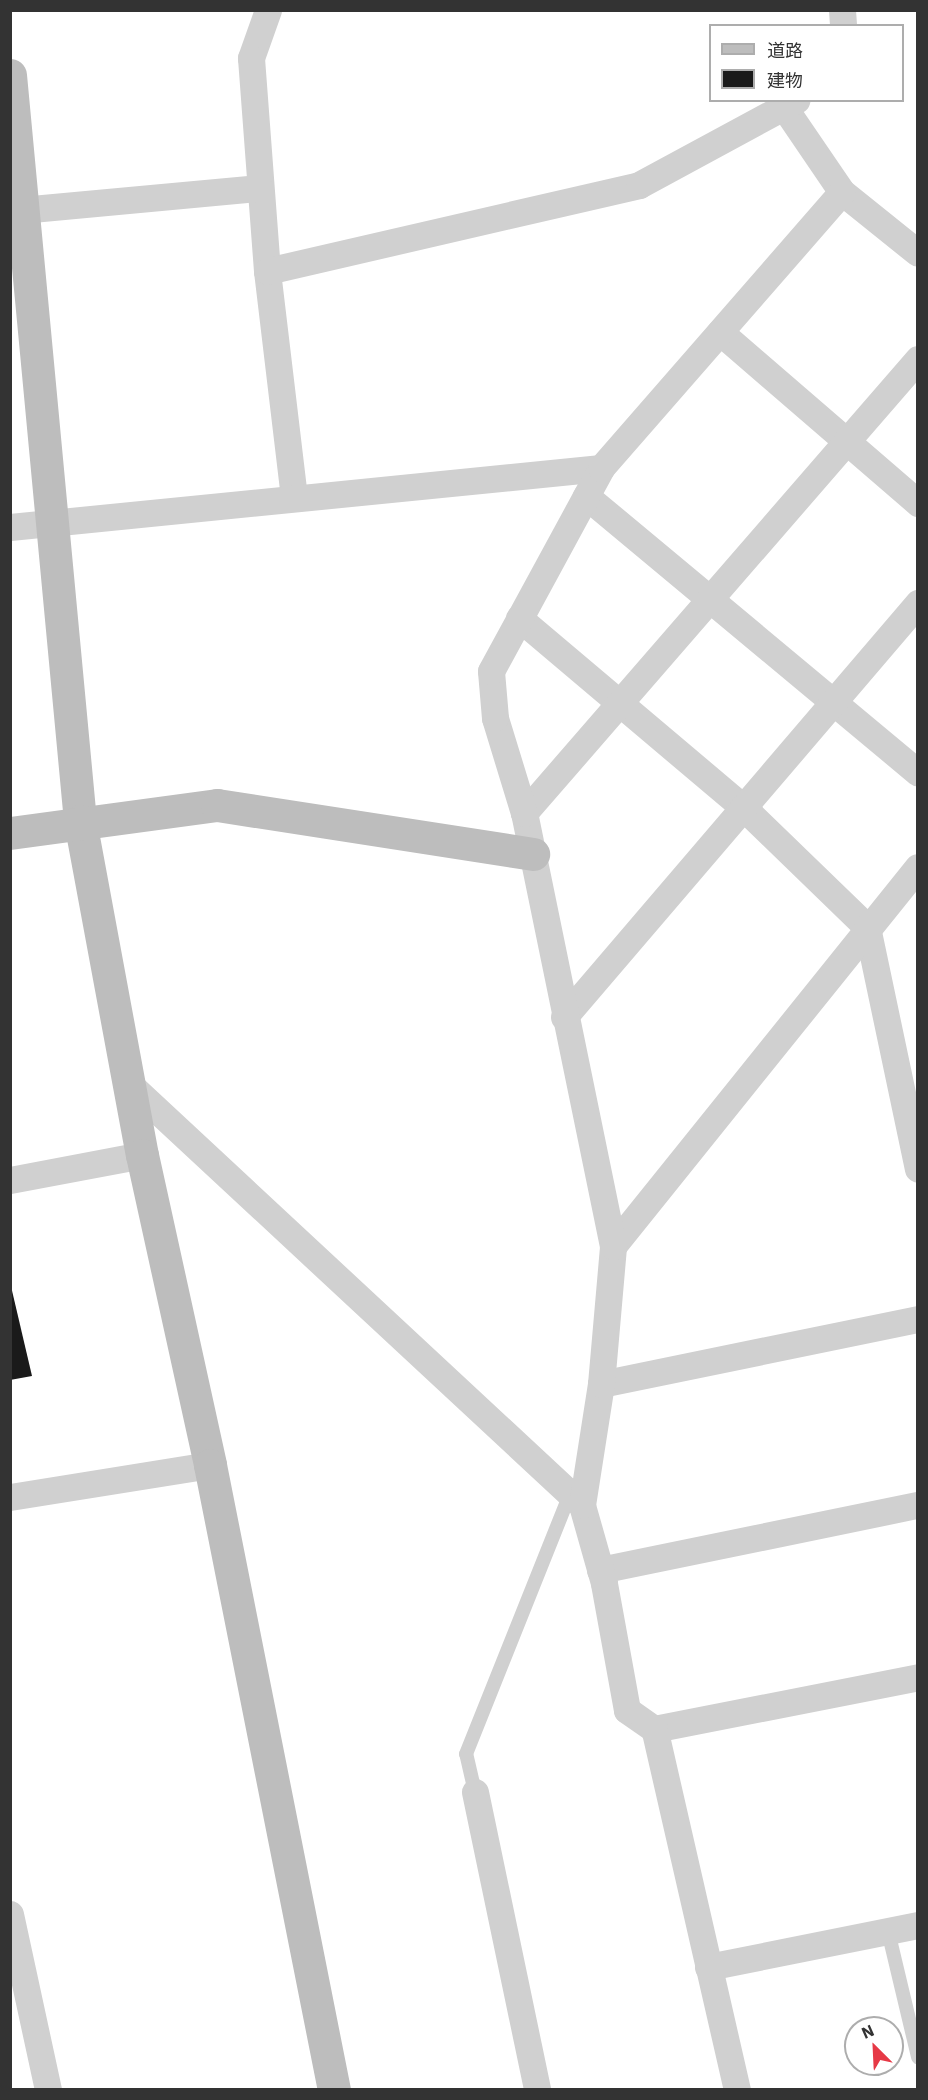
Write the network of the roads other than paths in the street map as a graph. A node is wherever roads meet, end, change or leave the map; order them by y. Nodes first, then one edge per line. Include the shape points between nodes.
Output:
1 (268, 10) edge
2 (10, 75) edge
3 (791, 105) edge
4 (260, 188) junction
5 (842, 192) junction
6 (17, 211) edge
7 (918, 253) edge
8 (267, 271) junction
9 (720, 332) junction
10 (918, 359) edge
11 (846, 441) junction
12 (601, 468) junction
13 (294, 496) junction
14 (586, 496) junction
15 (918, 502) edge
16 (51, 521) junction
17 (10, 527) edge
18 (707, 598) junction
19 (918, 603) edge
20 (519, 618) junction
21 (620, 701) junction
22 (833, 703) junction
23 (918, 774) edge
24 (744, 808) junction
25 (524, 813) junction
26 (80, 821) junction
27 (10, 833) edge
28 (533, 854) junction
29 (918, 867) edge
30 (867, 927) junction
31 (564, 1017) junction
32 (128, 1083) junction
33 (142, 1155) junction
34 (918, 1169) edge
35 (10, 1180) edge
36 (613, 1246) junction
37 (918, 1319) edge
38 (601, 1384) junction
39 (210, 1465) junction
40 (10, 1497) edge
41 (576, 1500) junction
42 (918, 1505) edge
43 (600, 1570) junction
44 (918, 1677) edge
45 (654, 1729) junction
46 (475, 1792) joint
47 (10, 1914) edge
48 (918, 1925) edge
49 (888, 1931) junction
50 (708, 1967) junction
51 (918, 2057) edge
52 (48, 2090) edge
53 (334, 2090) edge
54 (537, 2090) edge
55 (736, 2090) edge

1 - 4 street via 251,58
2 - 6 street
3 - 5 street
3 - 8 street via 639,185
4 - 6 street
4 - 8 street
5 - 7 street
5 - 9 street
6 - 16 street
8 - 13 street
9 - 11 street
9 - 12 street
10 - 11 street
11 - 15 street
11 - 18 street
12 - 13 street
12 - 14 street
13 - 16 street
14 - 18 street
14 - 20 street
16 - 17 street
16 - 26 street
18 - 21 street
18 - 22 street
19 - 22 street
20 - 21 street
20 - 25 street via 491,671 495,718
21 - 24 street
21 - 25 street
22 - 23 street
22 - 24 street
24 - 30 street
24 - 31 street
25 - 28 street
26 - 27 street
26 - 28 street via 217,805
26 - 32 street
28 - 31 street
29 - 30 street
30 - 34 street
30 - 36 street
31 - 36 street
32 - 33 street
32 - 41 street
33 - 35 street
33 - 39 street
36 - 38 street
37 - 38 street
38 - 41 street
39 - 40 street
39 - 53 street
41 - 43 street
41 - 46 lane via 466,1754
42 - 43 street
43 - 45 street via 627,1710
44 - 45 street
45 - 50 street
46 - 54 street
47 - 52 street
48 - 49 street
49 - 50 street
49 - 51 lane
50 - 55 street

